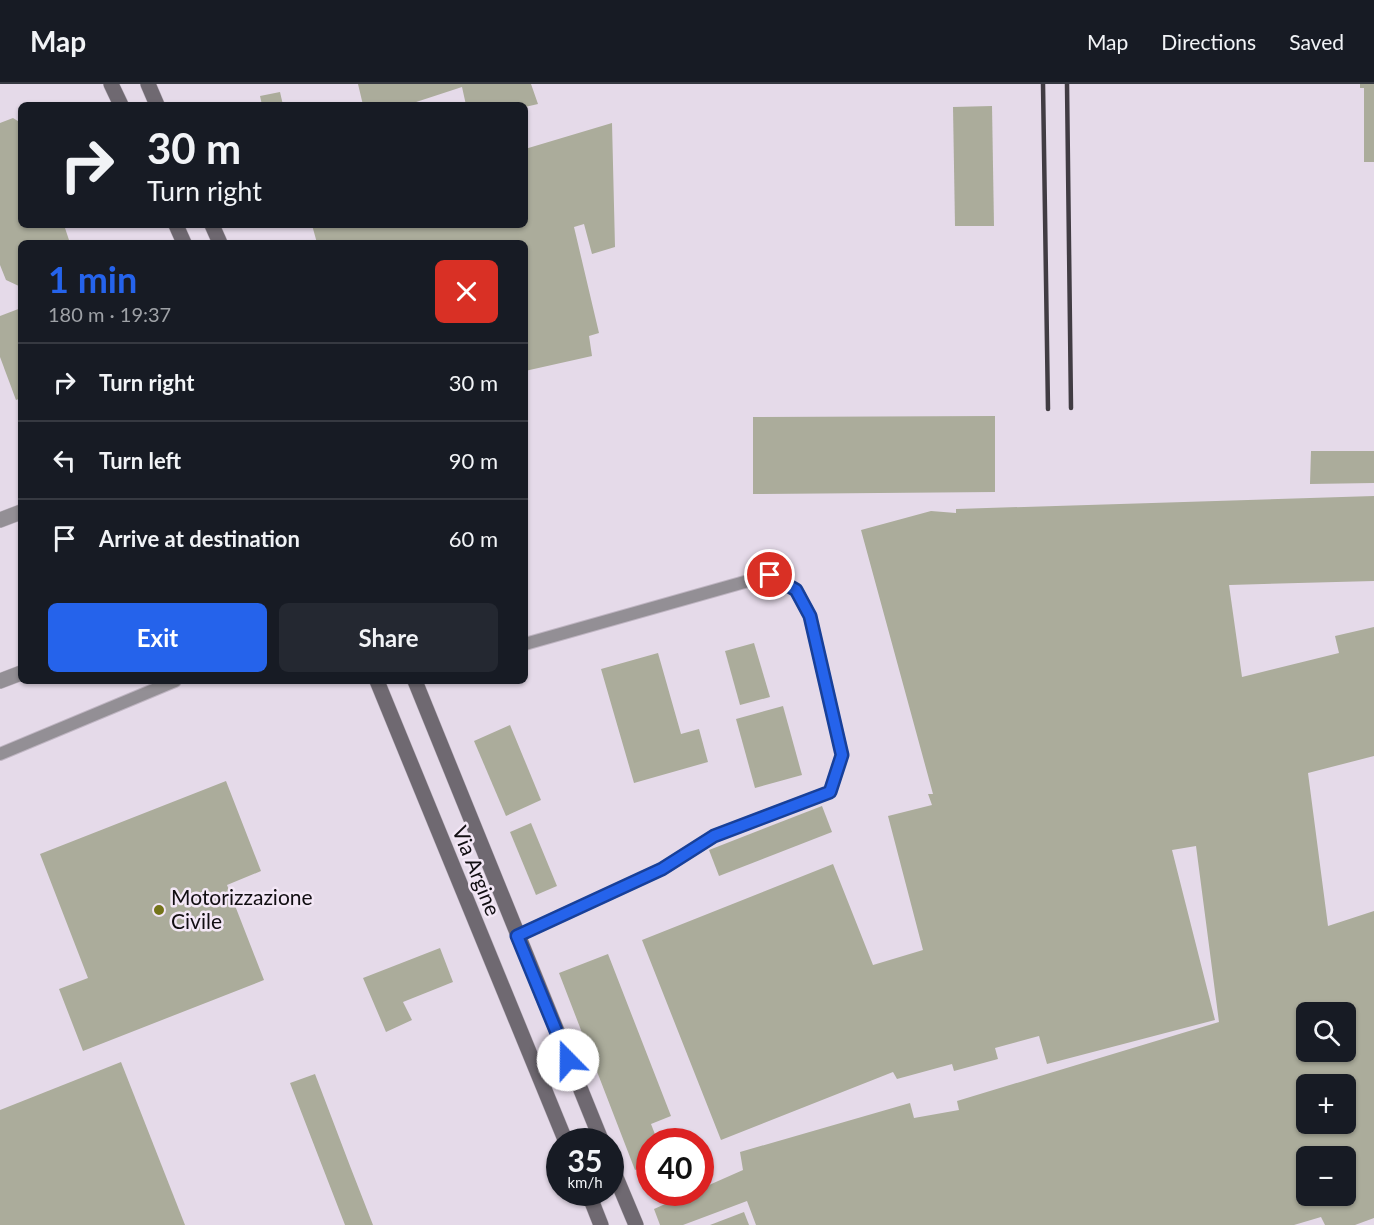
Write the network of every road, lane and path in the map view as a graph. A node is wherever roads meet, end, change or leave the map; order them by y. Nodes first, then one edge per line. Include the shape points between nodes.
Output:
1 (111, 84) edge
2 (148, 84) edge
3 (120, 102) edge
4 (156, 102) edge
5 (18, 513) edge
6 (0, 520) edge
7 (528, 643) edge
8 (18, 674) edge
9 (0, 681) edge
10 (168, 684) edge
11 (378, 684) edge
12 (416, 684) edge
13 (0, 754) edge
14 (517, 936) junction
15 (560, 1128) edge
16 (596, 1128) edge
17 (624, 1196) edge
18 (594, 1206) edge
19 (601, 1225) edge
20 (636, 1225) edge

1 - 3 street
2 - 4 street
5 - 6 street
7 - 14 lane via 770,575 796,590 810,616 842,755 830,792 714,836 662,869
8 - 9 street
10 - 13 lane
11 - 15 street, Via Argine
12 - 14 street, Via Argine
14 - 16 street, Via Argine
17 - 20 street
18 - 19 street

